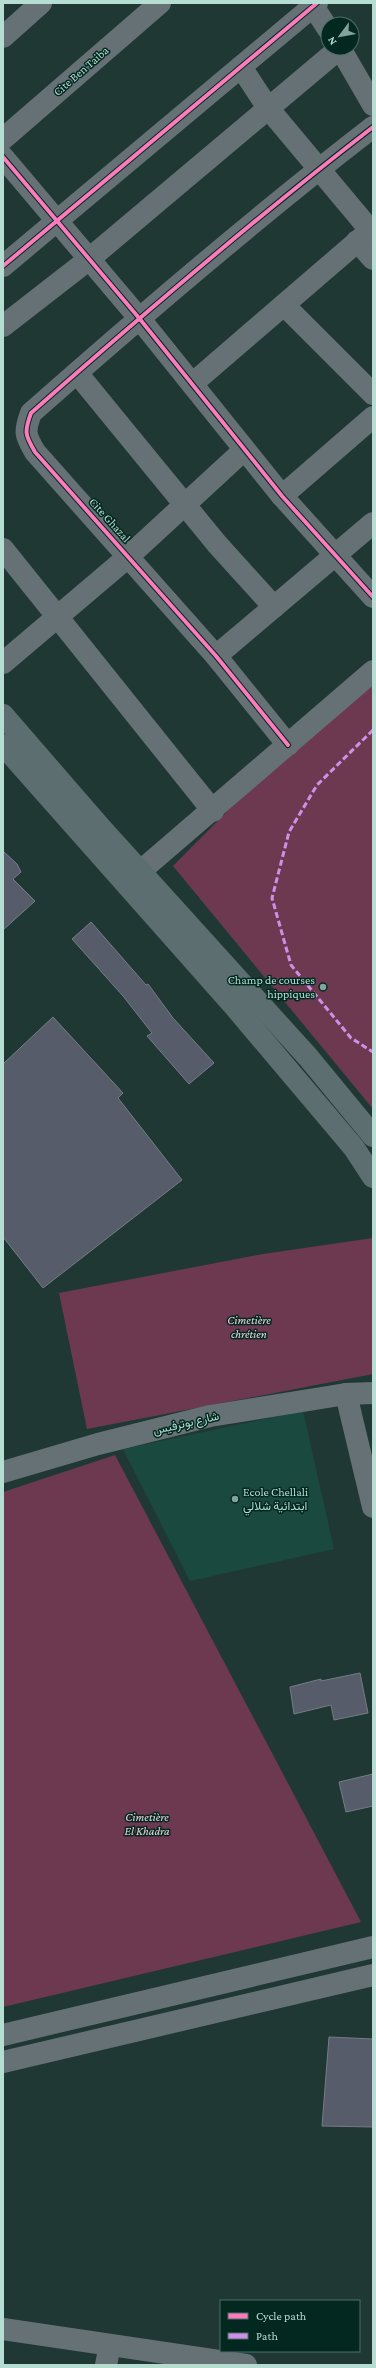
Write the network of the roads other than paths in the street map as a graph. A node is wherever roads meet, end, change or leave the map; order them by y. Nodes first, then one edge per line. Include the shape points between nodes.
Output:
1 (41, 3) edge
2 (160, 3) edge
3 (314, 4) edge
4 (321, 16) edge
5 (3, 37) edge
6 (330, 56) edge
7 (345, 56) edge
8 (241, 67) junction
9 (373, 105) edge
10 (268, 108) junction
11 (373, 127) edge
12 (3, 139) edge
13 (3, 157) edge
14 (318, 170) junction
15 (58, 221) junction
16 (367, 233) edge
17 (88, 260) junction
18 (373, 260) edge
19 (3, 266) edge
20 (284, 305) junction
21 (139, 318) junction
22 (3, 326) edge
23 (76, 373) junction
24 (192, 384) junction
25 (373, 394) edge
26 (373, 417) edge
27 (244, 450) junction
28 (282, 496) junction
29 (186, 504) junction
30 (373, 523) edge
31 (3, 549) edge
32 (129, 556) junction
33 (334, 556) junction
34 (373, 597) edge
35 (274, 607) junction
36 (58, 616) junction
37 (216, 656) junction
38 (3, 663) edge
39 (373, 670) edge
40 (3, 715) edge
41 (3, 745) edge
42 (288, 745) junction
43 (213, 810) junction
44 (134, 879) junction
45 (373, 1136) edge
46 (373, 1177) edge
47 (373, 1392) edge
48 (346, 1394) junction
49 (368, 1448) edge
50 (3, 1472) edge
51 (373, 1507) edge
52 (373, 1947) edge
53 (373, 1975) edge
54 (3, 2035) edge
55 (3, 2062) edge
56 (3, 2329) edge
57 (108, 2355) edge
58 (246, 2365) edge

1 - 5 street
2 - 12 street, Cite Ben Taiba
3 - 4 street
3 - 8 street
6 - 10 street
7 - 9 street
8 - 10 street
8 - 15 street
10 - 14 street
10 - 17 street
11 - 14 street, Cite Ghazal
13 - 15 street
14 - 16 street
14 - 21 street, Cite Ghazal
15 - 17 street
15 - 19 street
16 - 18 street
16 - 20 street
17 - 21 street
17 - 22 street
20 - 24 street
20 - 25 street
21 - 23 street, Cite Ghazal
21 - 24 street
23 - 29 street
23 - 32 street, Cite Ghazal via 30,413 26,436 35,452
24 - 27 street
26 - 28 street
27 - 28 street
27 - 29 street
28 - 33 street
29 - 32 street
29 - 35 street via 217,544
30 - 33 street
31 - 36 street
32 - 36 street
32 - 37 street, Cite Ghazal
33 - 34 street
33 - 35 street
35 - 37 street
36 - 38 street
36 - 43 street
37 - 42 street, Cite Ghazal
39 - 42 street
40 - 44 highway
41 - 44 highway
42 - 43 street
43 - 44 street
44 - 45 highway via 308,1057
44 - 46 highway via 354,1148
47 - 48 street, شارع بوترفيس
48 - 49 street
48 - 50 street, شارع بوترفيس via 210,1416 98,1444
49 - 51 street
52 - 54 street
53 - 55 street
56 - 57 street
57 - 58 street

